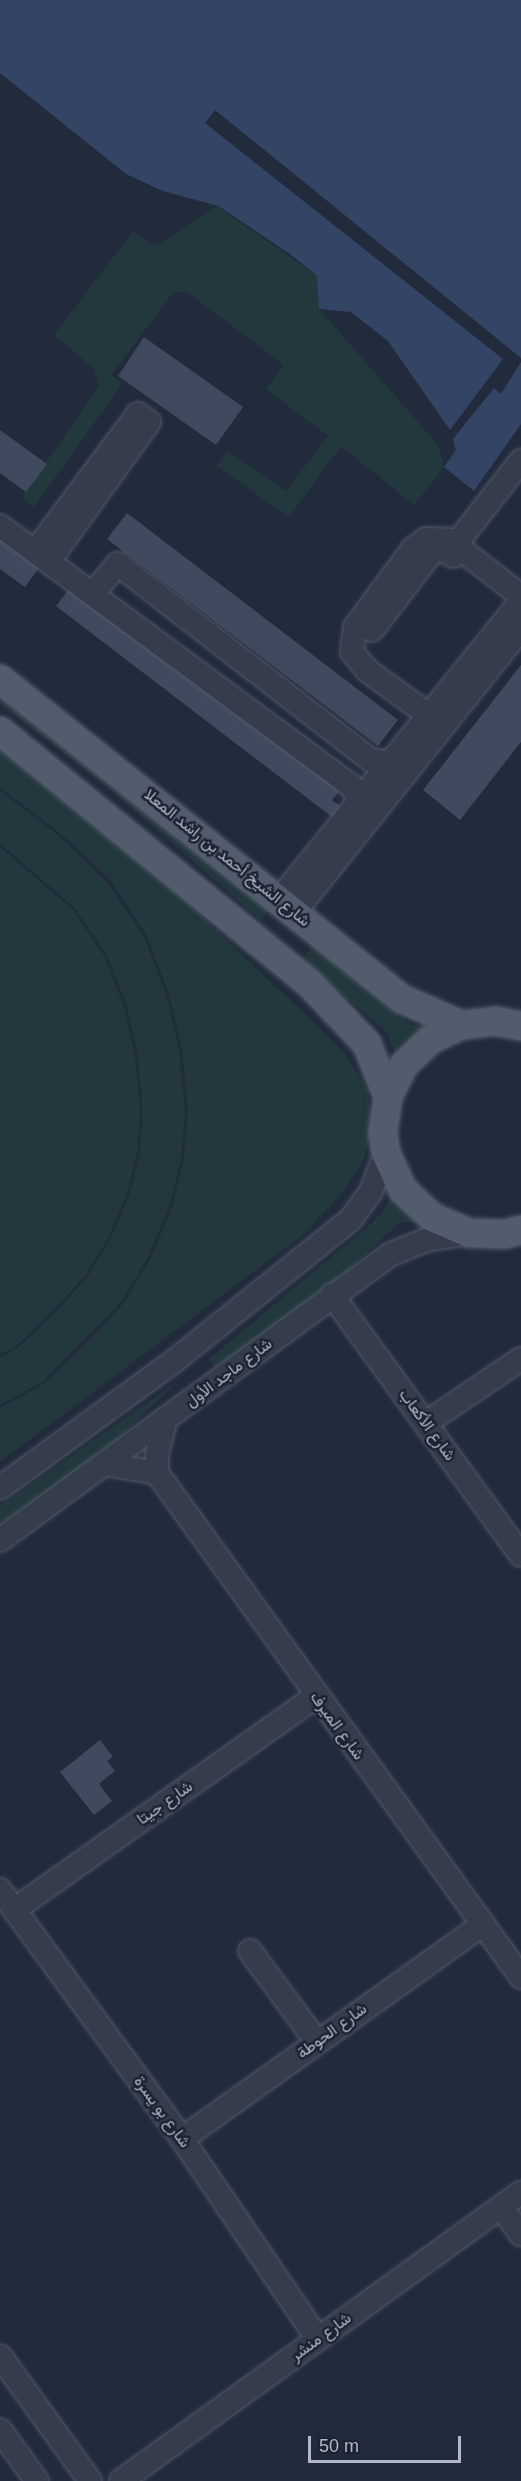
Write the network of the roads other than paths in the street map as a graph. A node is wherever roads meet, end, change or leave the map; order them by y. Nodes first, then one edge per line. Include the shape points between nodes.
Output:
1 (521, 448) edge
2 (521, 461) edge
3 (0, 508) edge
4 (0, 526) edge
5 (452, 546) junction
6 (46, 552) junction
7 (96, 589) junction
8 (519, 601) edge
9 (521, 629) edge
10 (0, 679) edge
11 (441, 712) junction
12 (0, 731) edge
13 (372, 785) junction
14 (287, 906) junction
15 (461, 1025) junction
16 (521, 1026) edge
17 (388, 1096) junction
18 (386, 1153) junction
19 (521, 1230) edge
20 (469, 1233) junction
21 (332, 1295) junction
22 (521, 1359) edge
23 (165, 1422) junction
24 (426, 1423) junction
25 (105, 1464) junction
26 (157, 1473) junction
27 (0, 1488) edge
28 (0, 1540) edge
29 (521, 1555) edge
30 (315, 1697) junction
31 (0, 1890) edge
32 (14, 1910) junction
33 (483, 1924) junction
34 (250, 1951) dead end
35 (521, 1977) edge
36 (317, 2042) junction
37 (182, 2139) junction
38 (521, 2193) edge
39 (501, 2207) junction
40 (521, 2235) edge
41 (318, 2339) junction
42 (0, 2356) edge
43 (0, 2430) edge
44 (37, 2481) edge
45 (90, 2481) edge
46 (121, 2481) edge

1 - 5 street
2 - 5 street
3 - 6 street
4 - 6 street
5 - 8 street
5 - 11 street via 426,539 413,549 355,627 351,639 358,663
6 - 6 street via 149,422 138,414
6 - 7 street
7 - 13 street via 352,786
7 - 13 street via 118,564
8 - 11 street
9 - 11 street
10 - 14 main road, شارع الشيخ أحمد بن راشد المعلا
11 - 13 street
11 - 13 street
12 - 17 main road via 308,982 367,1044
13 - 14 street
14 - 15 main road, شارع الشيخ أحمد بن راشد المعلا via 402,999
15 - 16 main road via 496,1021
15 - 17 main road via 430,1040 404,1065
17 - 18 main road via 383,1134
18 - 20 main road via 403,1190 432,1217
18 - 27 street via 371,1191 351,1220 174,1361
19 - 20 main road via 505,1234
20 - 21 street, شارع ماجد الأول via 426,1240 389,1255
21 - 23 street, شارع ماجد الأول
21 - 24 street, شارع الأكعاب
22 - 24 street
23 - 25 street, شارع ماجد الأول
23 - 26 street
24 - 29 street, شارع الأكعاب
25 - 26 street
25 - 28 street, شارع ماجد الأول
26 - 30 street, شارع الميرف
30 - 32 street, شارع جيتا
30 - 33 street, شارع الميرف
31 - 32 street, شارع بو يسرة
32 - 37 street, شارع بو يسرة
33 - 35 street, شارع الميرف
33 - 36 street, شارع الحوطة
34 - 36 street
36 - 37 street, شارع الحوطة
37 - 41 street, شارع بو يسرة
38 - 39 street, شارع منشر
39 - 40 street
39 - 41 street, شارع منشر
41 - 46 street, شارع منشر
42 - 45 street
43 - 44 street

